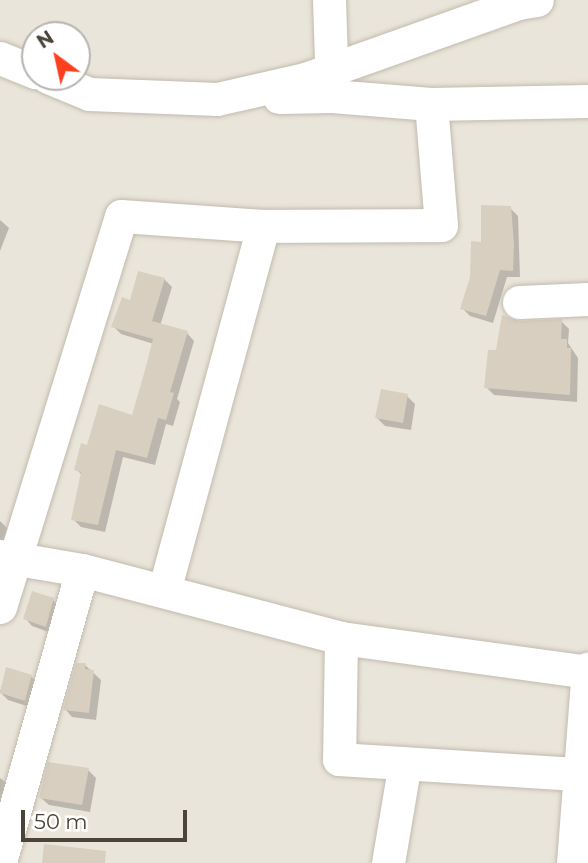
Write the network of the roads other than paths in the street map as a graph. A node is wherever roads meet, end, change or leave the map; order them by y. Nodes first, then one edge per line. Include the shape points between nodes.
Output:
1 (329, 0) edge
2 (537, 0) edge
3 (0, 58) edge
4 (21, 66) edge
5 (332, 83) junction
6 (82, 91) edge
7 (588, 101) edge
8 (431, 104) junction
9 (263, 226) junction
10 (588, 299) edge
11 (519, 302) dead end
12 (8, 557) edge
13 (82, 570) junction
14 (163, 591) junction
15 (0, 607) edge
16 (341, 638) junction
17 (588, 671) edge
18 (405, 763) junction
19 (580, 774) junction
20 (0, 862) edge
21 (388, 863) edge
22 (573, 863) edge

1 - 5 street
2 - 5 street via 518,3
3 - 4 street
5 - 6 street via 217,99
5 - 8 street
7 - 8 street
8 - 9 street via 441,225
9 - 12 street via 121,216
9 - 14 street
10 - 11 street
12 - 13 street
12 - 15 street
13 - 14 street
13 - 20 street
14 - 16 street
16 - 17 street
16 - 18 street via 339,759
17 - 19 street
18 - 19 street
18 - 21 street
19 - 22 street

